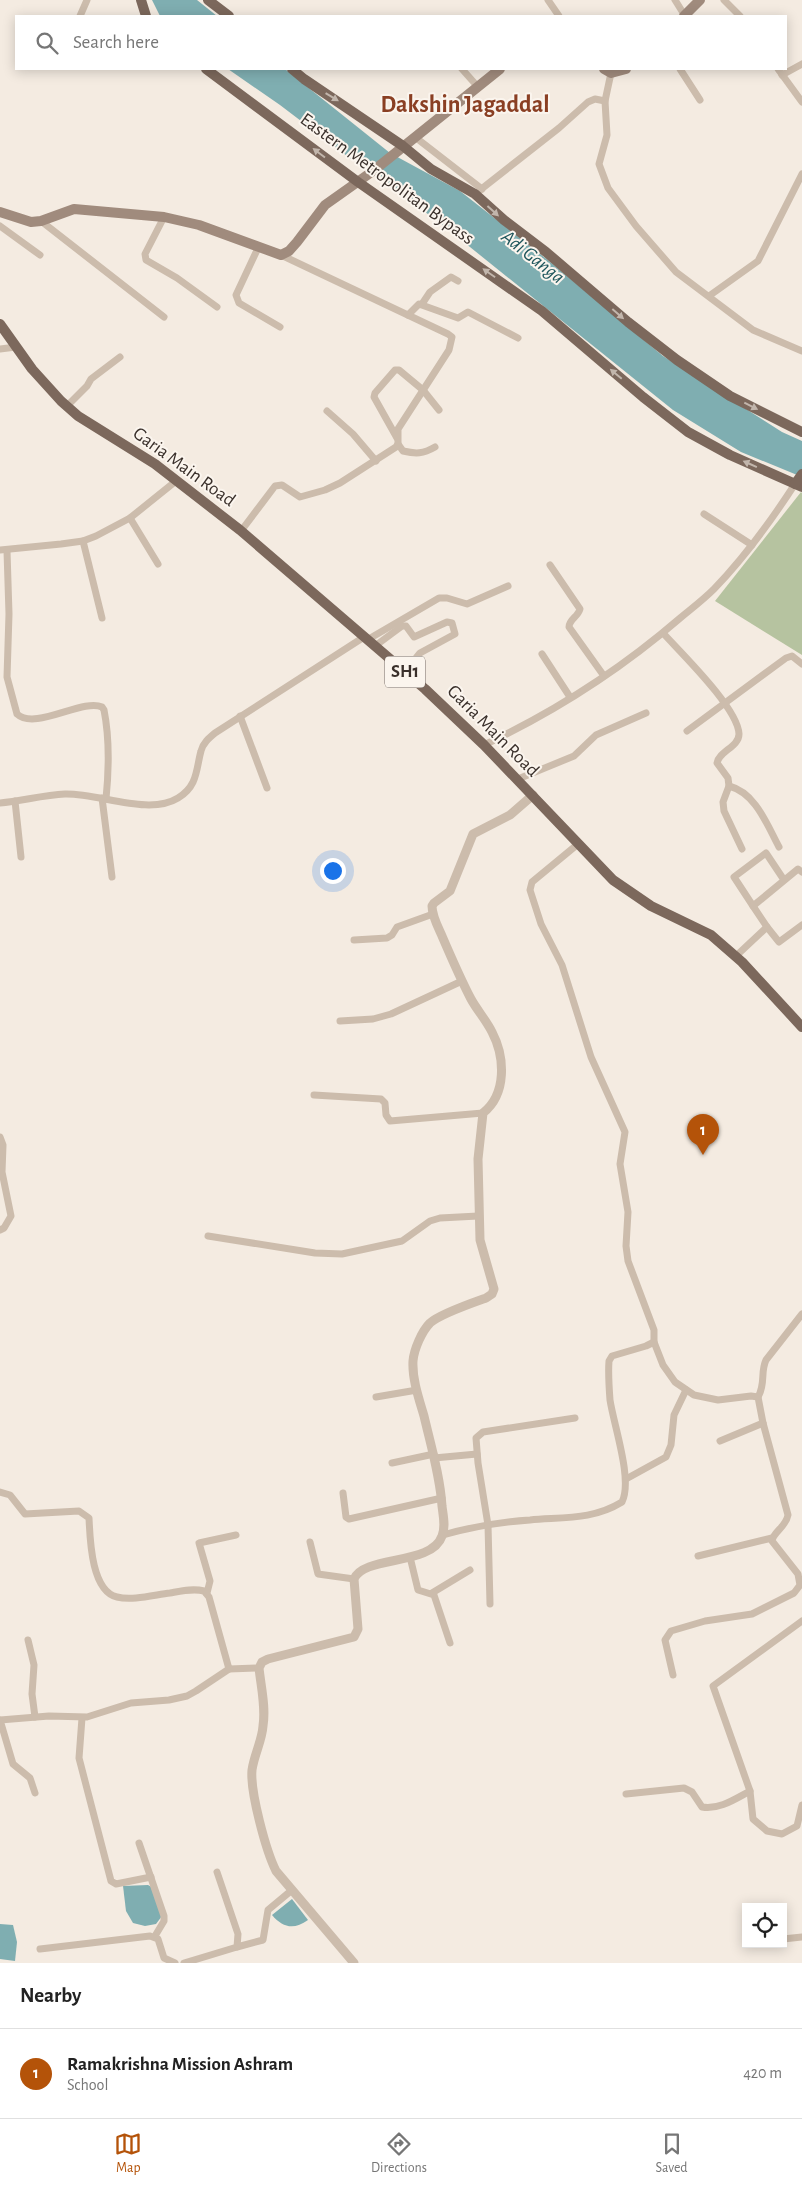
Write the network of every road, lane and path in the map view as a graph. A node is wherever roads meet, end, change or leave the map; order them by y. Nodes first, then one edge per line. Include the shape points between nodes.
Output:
1 (87, 0) edge
2 (140, 0) edge
3 (208, 0) edge
4 (548, 0) edge
5 (675, 0) edge
6 (700, 0) edge
7 (724, 0) edge
8 (81, 15) edge
9 (146, 15) edge
10 (228, 15) edge
11 (558, 15) edge
12 (684, 15) edge
13 (686, 15) edge
14 (739, 15) edge
15 (802, 64) edge
16 (787, 69) edge
17 (207, 70) edge
18 (293, 70) edge
19 (463, 70) edge
20 (499, 70) edge
21 (681, 70) edge
22 (607, 71) edge
23 (780, 72) edge
24 (478, 87) junction
25 (700, 100) dead end
26 (605, 101) junction
27 (802, 102) edge
28 (415, 137) junction
29 (403, 146) junction
30 (802, 174) edge
31 (358, 182) junction
32 (478, 191) junction
33 (0, 212) edge
34 (164, 217) junction
35 (41, 221) junction
36 (0, 226) edge
37 (258, 248) junction
38 (40, 255) dead end
39 (281, 255) junction
40 (458, 281) dead end
41 (710, 296) junction
42 (422, 304) junction
43 (217, 307) dead end
44 (408, 315) junction
45 (164, 317) dead end
46 (0, 324) edge
47 (280, 326) dead end
48 (518, 338) dead end
49 (16, 347) junction
50 (0, 349) edge
51 (802, 352) edge
52 (120, 357) dead end
53 (423, 390) junction
54 (67, 406) junction
55 (439, 410) dead end
56 (327, 411) dead end
57 (802, 432) edge
58 (398, 442) junction
59 (435, 446) dead end
60 (376, 460) junction
61 (802, 474) edge
62 (176, 481) junction
63 (798, 485) edge
64 (704, 514) dead end
65 (130, 518) junction
66 (241, 531) junction
67 (83, 541) junction
68 (752, 545) junction
69 (4, 550) edge
70 (158, 564) dead end
71 (550, 565) dead end
72 (508, 586) dead end
73 (102, 618) dead end
74 (663, 633) junction
75 (369, 641) junction
76 (542, 654) dead end
77 (802, 664) edge
78 (0, 668) edge
79 (405, 672) junction
80 (604, 676) junction
81 (7, 677) junction
82 (570, 697) junction
83 (726, 702) junction
84 (646, 713) dead end
85 (240, 716) junction
86 (687, 731) dead end
87 (484, 744) junction
88 (518, 779) junction
89 (729, 786) junction
90 (267, 788) dead end
91 (533, 795) junction
92 (104, 799) junction
93 (15, 801) junction
94 (0, 803) edge
95 (578, 844) junction
96 (779, 847) dead end
97 (742, 849) dead end
98 (21, 857) dead end
99 (802, 872) edge
100 (112, 877) dead end
101 (784, 880) junction
102 (753, 906) junction
103 (434, 914) junction
104 (802, 925) edge
105 (767, 927) junction
106 (354, 940) dead end
107 (736, 956) junction
108 (462, 981) junction
109 (340, 1021) dead end
110 (802, 1027) edge
111 (314, 1095) dead end
112 (483, 1114) junction
113 (0, 1137) edge
114 (478, 1216) junction
115 (0, 1230) edge
116 (208, 1236) dead end
117 (802, 1314) edge
118 (654, 1342) junction
119 (417, 1390) junction
120 (686, 1390) junction
121 (376, 1397) dead end
122 (758, 1397) junction
123 (575, 1418) dead end
124 (763, 1423) junction
125 (720, 1441) dead end
126 (477, 1454) junction
127 (434, 1456) junction
128 (392, 1463) dead end
129 (626, 1479) junction
130 (0, 1492) edge
131 (342, 1493) dead end
132 (442, 1498) junction
133 (488, 1525) junction
134 (236, 1534) dead end
135 (443, 1535) junction
136 (772, 1538) junction
137 (310, 1542) dead end
138 (698, 1556) dead end
139 (410, 1558) junction
140 (470, 1570) dead end
141 (354, 1579) junction
142 (207, 1593) junction
143 (432, 1593) junction
144 (800, 1593) edge
145 (490, 1604) dead end
146 (802, 1621) edge
147 (28, 1640) dead end
148 (450, 1643) dead end
149 (259, 1668) junction
150 (229, 1669) junction
151 (673, 1675) dead end
152 (35, 1717) junction
153 (82, 1718) junction
154 (0, 1720) edge
155 (750, 1792) junction
156 (35, 1793) dead end
157 (626, 1794) dead end
158 (802, 1805) edge
159 (139, 1843) dead end
160 (217, 1872) dead end
161 (151, 1877) junction
162 (292, 1890) junction
163 (155, 1936) junction
164 (802, 1937) edge
165 (787, 1939) edge
166 (236, 1947) junction
167 (40, 1949) dead end
168 (174, 1963) edge
169 (184, 1963) edge
170 (354, 1963) edge

1 - 8 street
2 - 9 main road
3 - 10 main road
4 - 11 street
5 - 12 street
6 - 13 main road
7 - 14 street
15 - 16 street
31 -> 17 main road, Eastern Metropolitan Bypass
18 -> 29 main road, Eastern Metropolitan Bypass
19 - 24 street
20 - 24 main road
21 - 25 street
22 - 26 street
23 - 27 street
24 - 28 main road
26 - 32 street via 588,102
26 - 41 street via 607,134 600,164 608,188 667,263
28 - 29 main road
28 - 32 street
29 - 31 main road
29 - 32 main road, Eastern Metropolitan Bypass via 431,169
30 - 41 street via 758,261
31 - 39 main road via 325,205 297,242
63 -> 31 main road, Eastern Metropolitan Bypass via 688,432 542,311
32 -> 57 main road, Eastern Metropolitan Bypass via 504,220 677,360 730,396
33 - 35 main road via 25,221
34 - 35 main road via 74,209
34 - 37 main road via 199,225
34 - 43 street via 145,254 146,260
35 - 45 street
36 - 38 street
37 - 39 main road
37 - 47 street via 236,295 237,300
39 - 44 street
40 - 42 street via 451,277 430,292
41 - 51 street via 753,330
42 - 44 street
42 - 48 street via 458,318 468,312
44 - 53 street via 452,337 449,350
46 - 49 main road, Garia Main Road / SH1
49 - 50 street
49 - 54 main road, Garia Main Road / SH1 via 44,385
52 - 54 street via 91,379
53 - 55 street
53 - 58 street via 398,429
53 - 58 street via 395,370 375,393 374,397
54 - 62 main road, Garia Main Road / SH1 via 102,432 145,456
56 - 60 street
58 - 59 street via 403,451 415,453 424,453
58 - 60 street
60 - 66 street via 332,487 305,496 296,495 282,484 274,486
61 - 63 main road
62 - 65 street
62 - 66 main road, Garia Main Road / SH1
63 - 68 street
64 - 68 street
65 - 67 street
65 - 70 street
66 - 75 main road, Garia Main Road / SH1
67 - 69 street
67 - 73 street
68 - 74 street via 715,589
69 - 81 street via 9,614
71 - 80 street via 580,609 569,627
72 - 75 street via 467,604 439,598
74 - 80 street
74 - 83 street
75 - 79 main road, Garia Main Road / SH1
75 - 79 street via 402,626 406,626 414,637 446,622 452,623 455,634 420,653
75 - 85 street
76 - 82 street
77 - 83 street via 792,656 786,658
78 - 81 street
79 - 87 main road, Garia Main Road / SH1
80 - 82 street
81 - 92 street via 20,718 56,715 91,705 102,707 108,739
82 - 87 street
83 - 86 street
83 - 89 street via 739,733 737,741 718,758 717,763 728,778
84 - 88 street via 596,735 574,756
85 - 90 street
85 - 92 street via 206,742 201,749 198,771 179,798 145,806
87 - 88 main road, Garia Main Road / SH1
88 - 91 main road, Garia Main Road / SH1
89 - 96 street via 753,801
89 - 97 street via 724,811
91 - 95 main road, Garia Main Road / SH1
91 - 103 street via 510,816 473,834 450,892 432,906
92 - 93 street via 66,794
92 - 100 street
93 - 94 street
93 - 98 street
95 - 107 main road, Garia Main Road / SH1 via 613,880 652,906 712,935
95 - 118 street via 532,882 530,890 541,924 569,982 596,1073 625,1132 620,1164 628,1212 628,1261 654,1330
99 - 101 street via 798,869
101 - 102 street
101 - 102 street via 766,853 734,875
102 - 105 street
103 - 106 street via 397,927 388,938
103 - 108 street
104 - 105 street via 778,942
105 - 107 street
107 - 110 main road, Garia Main Road / SH1
108 - 109 street via 391,1014 373,1019
108 - 112 street via 492,1033 499,1054 501,1084 497,1097
111 - 112 street via 381,1099 390,1121
112 - 114 street via 478,1160
113 - 115 street via 3,1145 2,1172 11,1216
114 - 116 street via 440,1218 430,1221 402,1242 342,1254 315,1253
114 - 119 street via 480,1240 494,1289 486,1298 430,1323 414,1354
117 - 122 street via 766,1360 763,1386
118 - 120 street via 667,1372
118 - 129 street via 612,1356 610,1361 610,1399
119 - 121 street
119 - 127 street
120 - 122 street via 718,1400
120 - 129 street via 674,1415 666,1458
122 - 124 street
123 - 126 street via 483,1432 476,1438
124 - 125 street
124 - 136 street via 788,1515
126 - 127 street
126 - 133 street
127 - 128 street
127 - 132 street
129 - 133 street via 626,1494 622,1502 595,1515
130 - 142 street via 10,1496 25,1514 85,1513 94,1567 106,1591 116,1597 198,1589
131 - 132 street via 345,1515 349,1519
132 - 135 street
133 - 135 street
133 - 145 street
134 - 142 street via 200,1543 210,1580
135 - 139 street via 434,1547
136 - 138 street
136 - 144 street via 798,1574
137 - 141 street via 318,1574
139 - 141 street via 363,1568
139 - 143 street via 418,1590
140 - 143 street
141 - 149 street via 358,1629 354,1637 268,1659
142 - 150 street
143 - 148 street
144 - 151 street via 752,1614 705,1621 671,1631 665,1640
146 - 155 street via 713,1686
147 - 152 street via 34,1666 32,1702
149 - 150 street
149 - 162 street via 264,1717 252,1771 253,1781 269,1858
150 - 153 street via 187,1696 131,1703
152 - 153 street
152 - 154 street
153 - 161 street via 79,1758 111,1881 116,1884
154 - 156 street via 13,1764 30,1778
155 - 157 street via 709,1808 702,1807 692,1792 684,1788
155 - 158 street via 753,1819 767,1831 782,1834 797,1826
159 - 161 street
160 - 166 street via 238,1934
161 - 163 street via 164,1916
162 - 166 street via 268,1910 263,1940
162 - 170 street
163 - 167 street
163 - 168 street via 164,1958
164 - 165 street
166 - 169 street

